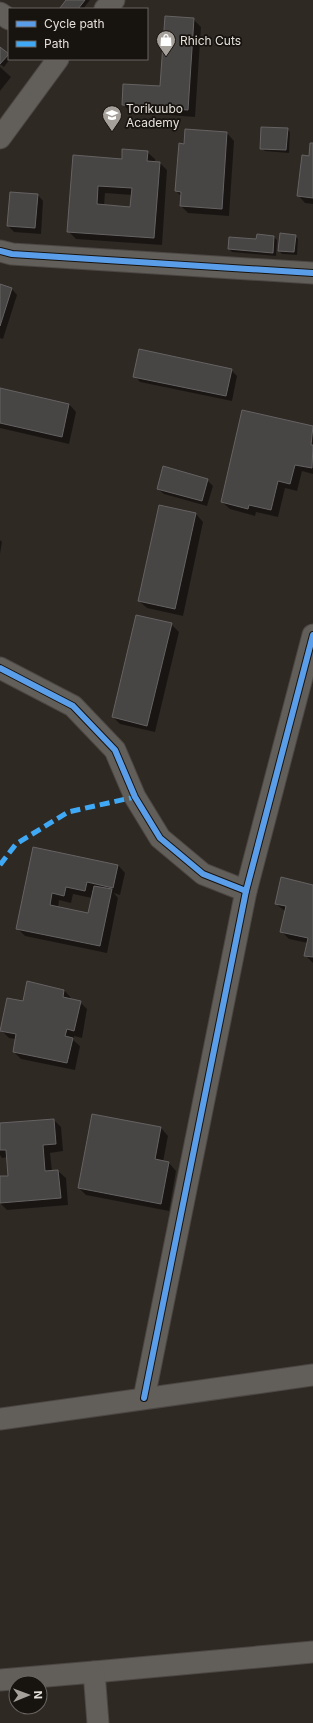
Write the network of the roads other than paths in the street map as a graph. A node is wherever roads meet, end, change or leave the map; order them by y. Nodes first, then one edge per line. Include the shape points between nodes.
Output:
1 (114, 0) edge
2 (106, 8) edge
3 (0, 13) edge
4 (8, 19) edge
5 (57, 60) edge
6 (0, 138) edge
7 (0, 251) edge
8 (313, 274) edge
9 (313, 635) edge
10 (0, 668) edge
11 (246, 891) junction
12 (313, 1375) edge
13 (144, 1398) junction
14 (0, 1418) edge
15 (313, 1652) edge
16 (94, 1672) junction
17 (0, 1680) edge
18 (98, 1723) edge

1 - 2 street
3 - 4 street
5 - 6 street
7 - 8 street via 12,254
9 - 11 street
10 - 11 street via 73,706 114,750 134,797 160,838 204,874
11 - 13 street
12 - 13 street
13 - 14 street
15 - 16 street
16 - 17 street
16 - 18 street

